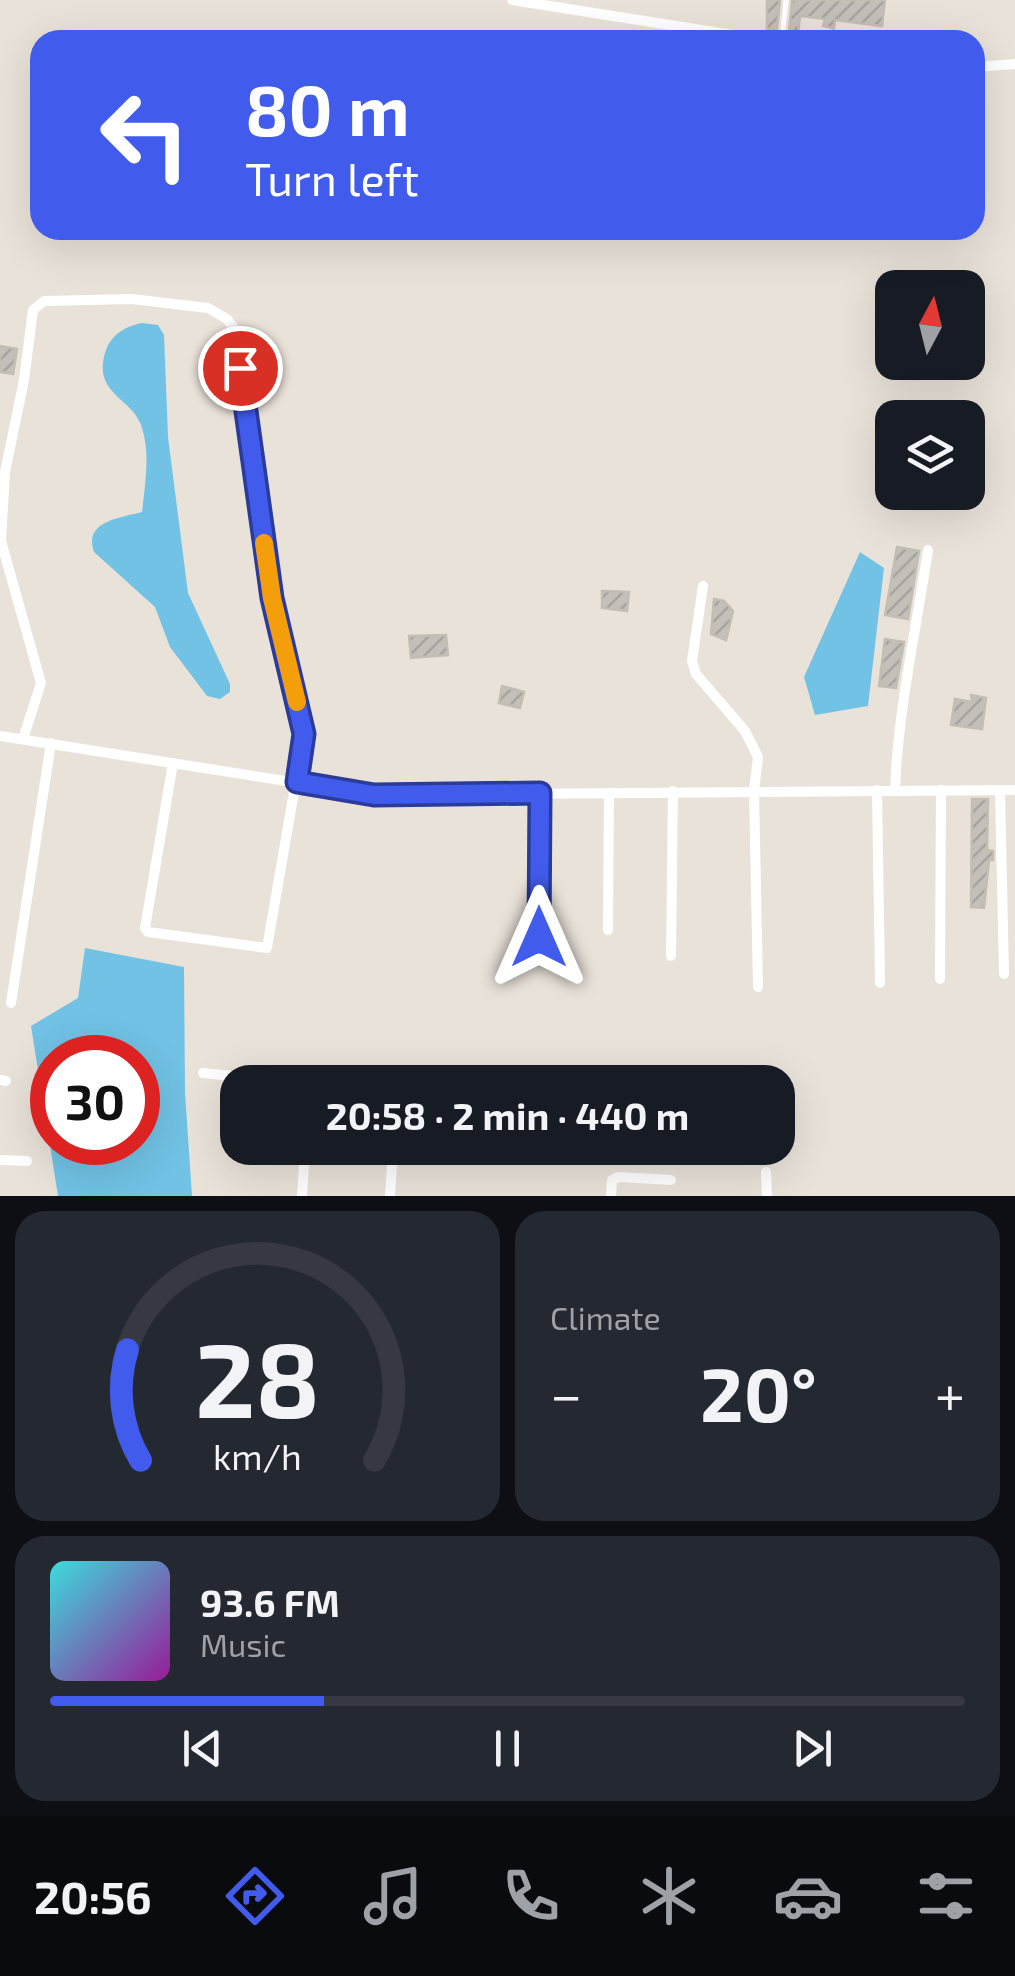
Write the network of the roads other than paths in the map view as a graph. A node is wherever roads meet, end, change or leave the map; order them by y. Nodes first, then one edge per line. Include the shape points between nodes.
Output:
1 (512, 0) edge
2 (786, 0) edge
3 (702, 30) edge
4 (783, 30) edge
5 (1015, 64) edge
6 (985, 66) edge
7 (928, 550) dead end
8 (703, 586) dead end
9 (0, 736) edge
10 (23, 739) junction
11 (51, 744) junction
12 (173, 763) junction
13 (297, 782) junction
14 (877, 790) junction
15 (895, 790) junction
16 (941, 790) junction
17 (1000, 790) junction
18 (1015, 790) edge
19 (673, 791) junction
20 (754, 791) junction
21 (540, 793) junction
22 (608, 793) junction
23 (608, 930) dead end
24 (539, 937) dead end
25 (671, 956) dead end
26 (1004, 974) dead end
27 (940, 980) dead end
28 (880, 983) dead end
29 (758, 987) dead end
30 (11, 1003) dead end
31 (203, 1073) dead end
32 (220, 1075) edge
33 (0, 1160) edge
34 (27, 1161) dead end
35 (304, 1165) edge
36 (392, 1165) edge
37 (766, 1172) dead end
38 (671, 1180) dead end
39 (302, 1196) edge
40 (390, 1196) edge
41 (611, 1196) edge
42 (767, 1196) edge

1 - 3 street
2 - 4 lane
5 - 6 street
7 - 15 street
8 - 20 street via 692,662 753,742
9 - 10 street
10 - 11 street
10 - 13 street via 41,684 1,541 5,472 33,310 44,300 132,298 208,308 235,330 272,598 304,734
11 - 12 street
11 - 30 street
12 - 13 street
12 - 13 street via 145,928 262,950 270,945
13 - 21 street via 374,795
14 - 15 street
14 - 20 street
14 - 28 street
15 - 16 street
16 - 17 street
16 - 27 street
17 - 18 street
17 - 26 street
19 - 20 street
19 - 22 street
19 - 25 street
20 - 29 street
21 - 22 street
21 - 24 street
22 - 23 street
31 - 32 street
33 - 34 street
35 - 39 street
36 - 40 street
37 - 42 street
38 - 41 street via 618,1177

